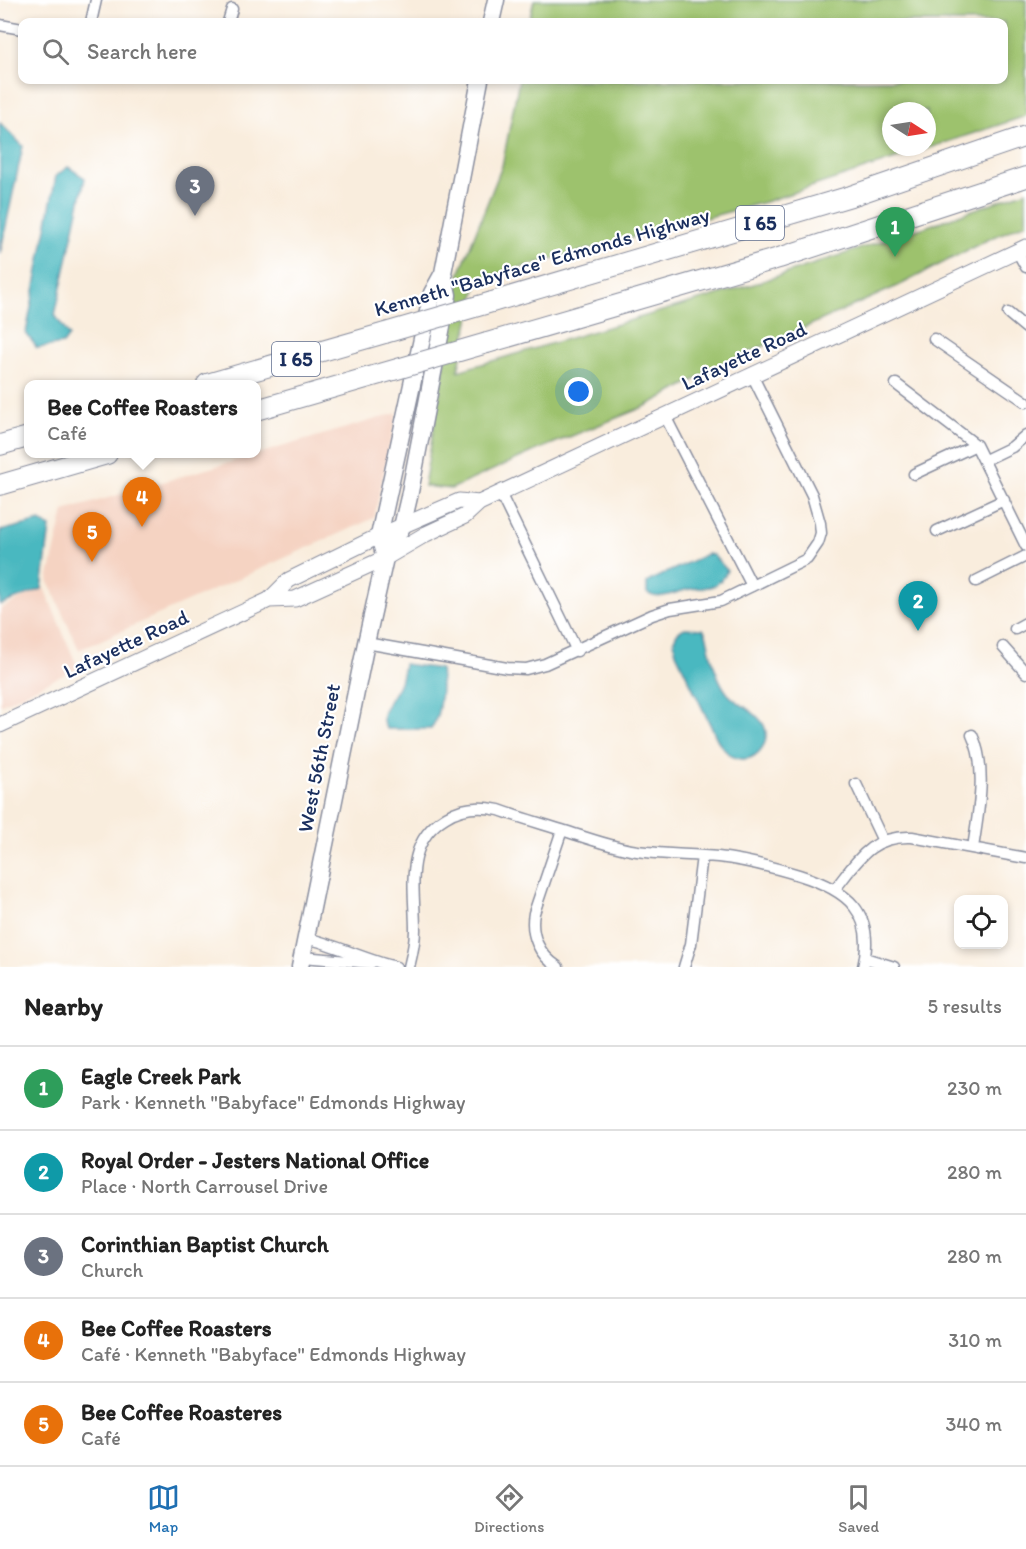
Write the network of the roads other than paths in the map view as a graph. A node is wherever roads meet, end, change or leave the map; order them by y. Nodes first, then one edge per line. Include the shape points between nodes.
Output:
1 (96, 0) edge
2 (496, 0) edge
3 (232, 9) dead end
4 (92, 18) edge
5 (229, 18) edge
6 (492, 18) edge
7 (0, 25) edge
8 (18, 28) edge
9 (479, 84) edge
10 (1026, 136) edge
11 (1026, 177) edge
12 (1021, 249) edge
13 (1026, 267) edge
14 (443, 273) junction
15 (1008, 313) dead end
16 (1026, 328) edge
17 (934, 339) dead end
18 (752, 375) junction
19 (221, 380) edge
20 (896, 384) dead end
21 (1026, 402) edge
22 (261, 409) edge
23 (665, 416) junction
24 (1026, 435) edge
25 (24, 437) edge
26 (0, 445) edge
27 (976, 445) junction
28 (90, 458) edge
29 (985, 460) junction
30 (914, 474) dead end
31 (0, 485) edge
32 (500, 493) junction
33 (1004, 500) junction
34 (479, 503) junction
35 (402, 527) junction
36 (937, 531) dead end
37 (379, 536) junction
38 (1026, 546) edge
39 (1026, 556) edge
40 (385, 558) junction
41 (976, 581) dead end
42 (752, 586) junction
43 (269, 600) junction
44 (1026, 623) edge
45 (1015, 629) dead end
46 (366, 643) junction
47 (1003, 647) dead end
48 (577, 651) junction
49 (1026, 673) edge
50 (0, 725) edge
51 (972, 735) dead end
52 (856, 784) dead end
53 (562, 830) junction
54 (883, 841) junction
55 (973, 848) junction
56 (702, 856) junction
57 (1026, 858) edge
58 (835, 889) junction
59 (306, 939) junction
60 (302, 962) edge
61 (864, 963) edge
62 (382, 964) junction
63 (396, 967) edge
64 (409, 967) edge
65 (558, 967) edge
66 (684, 967) edge
67 (894, 967) edge

1 - 4 street
2 - 6 main road
3 - 5 street
7 - 8 street
9 - 14 main road, West 56th Street
10 - 19 highway, Kenneth "Babyface" Edmonds Highway / I 65, bridge via 851,196
11 - 22 highway, I 65, bridge via 779,258
12 - 13 street
12 - 18 main road, Lafayette Road
14 - 35 main road, West 56th Street via 448,296
14 - 37 main road, West 56th Street via 432,294
15 - 16 street
17 - 21 street
18 - 23 main road, Lafayette Road
18 - 42 street via 812,495 820,533 807,560
20 - 27 street
23 - 32 main road, Lafayette Road
23 - 42 street
24 - 29 street
25 - 26 highway
27 - 29 street
27 - 30 street
28 - 31 highway
29 - 33 street
32 - 34 main road, Lafayette Road
32 - 48 street
33 - 36 street
33 - 38 street
34 - 35 main road, Lafayette Road via 459,501
34 - 40 main road, Lafayette Road via 465,516
35 - 37 main road, Lafayette Road
35 - 40 main road, West 56th Street
37 - 40 main road, West 56th Street
37 - 43 main road, Lafayette Road via 289,580
39 - 41 street
40 - 43 main road, Lafayette Road via 295,599
40 - 46 main road, West 56th Street
42 - 48 street via 721,601 652,615
43 - 50 main road, Lafayette Road
44 - 45 street
46 - 48 street via 512,669 540,666
46 - 59 main road, West 56th Street
47 - 49 street
51 - 55 street via 977,746 980,785
52 - 54 street
53 - 56 street via 630,850
53 - 64 street via 482,807 450,814 428,831 413,866 415,933
53 - 65 street via 533,922 540,949
54 - 55 street via 912,837
54 - 58 street via 865,851
55 - 57 street
56 - 58 street via 766,866
56 - 66 street via 691,944
58 - 61 street via 850,901 862,921 866,940
59 - 60 main road, West 56th Street
59 - 62 street
60 - 62 street
61 - 67 street
62 - 63 street

